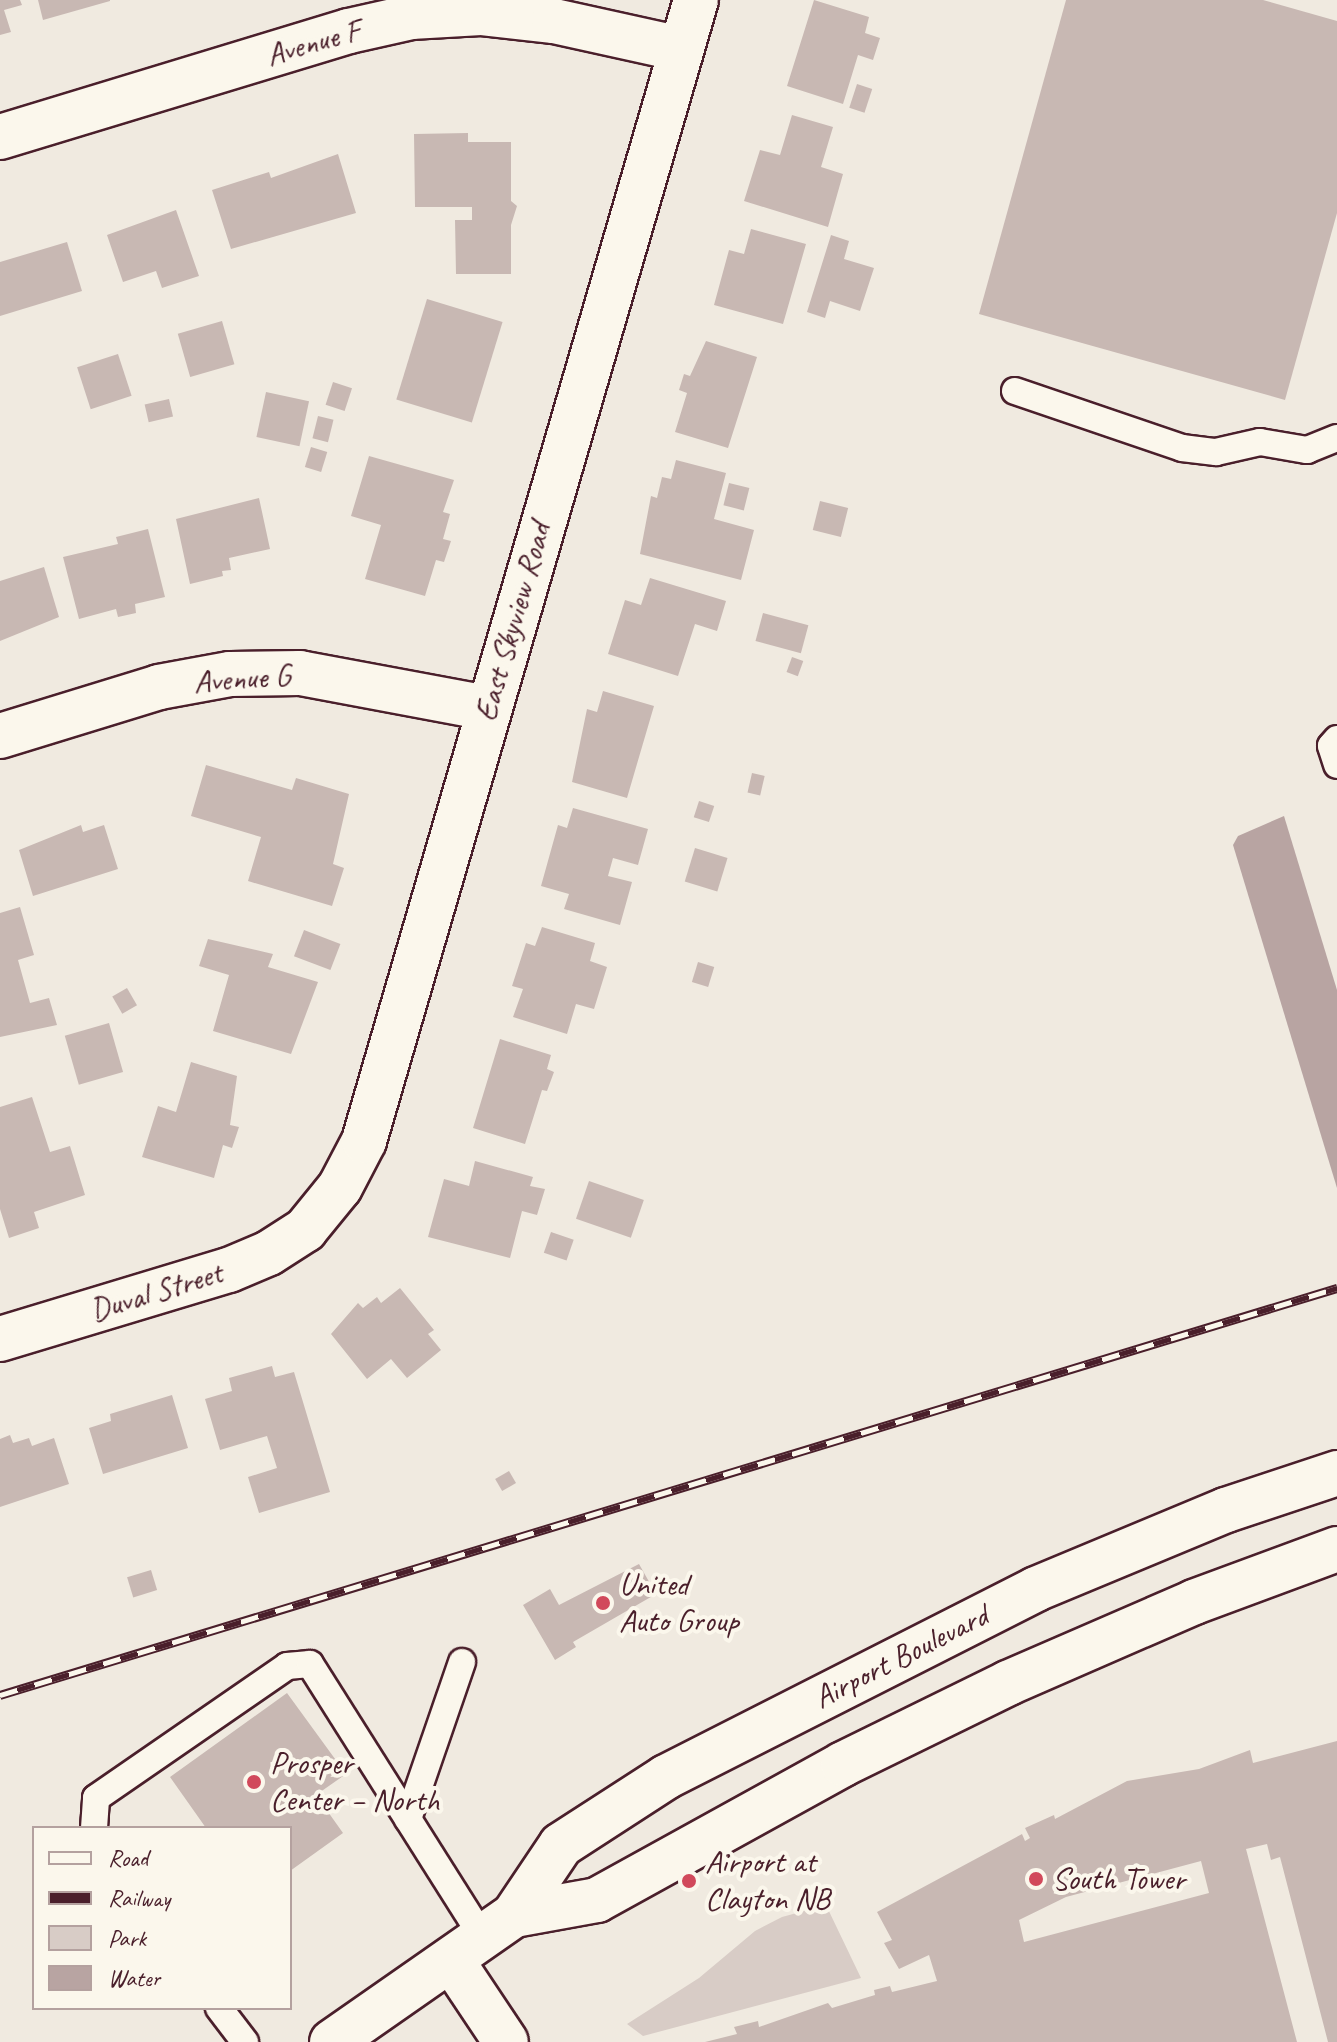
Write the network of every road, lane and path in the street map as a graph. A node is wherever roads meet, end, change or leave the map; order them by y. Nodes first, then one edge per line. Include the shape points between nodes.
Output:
1 (696, 0) edge
2 (681, 49) junction
3 (0, 137) edge
4 (1015, 391) dead end
5 (1337, 438) edge
6 (487, 708) junction
7 (0, 736) edge
8 (1337, 739) edge
9 (1337, 765) edge
10 (305, 1230) joint
11 (0, 1339) edge
12 (1337, 1473) edge
13 (1337, 1549) edge
14 (462, 1662) dead end
15 (408, 1819) junction
16 (94, 1826) edge
17 (483, 1938) junction
18 (221, 2010) edge
19 (245, 2042) edge
20 (332, 2042) edge
21 (506, 2042) edge

1 - 2 street, East Skyview Road
2 - 3 street, Avenue F via 554,21 481,13 411,17
2 - 6 street, East Skyview Road
4 - 5 lane via 1182,448 1216,452 1260,442 1307,450
6 - 7 street, Avenue G via 300,673 230,674 159,687
6 - 10 street, East Skyview Road via 364,1141 340,1187
8 - 9 lane via 1331,746
10 - 11 street, Duval Street via 229,1270
12 - 17 street, Airport Boulevard via 1226,1510 1036,1589 666,1777 561,1845
13 - 17 street, Airport Boulevard via 1194,1602 1008,1683 843,1764 597,1900
14 - 15 lane
15 - 16 lane via 310,1664 287,1666 96,1798
15 - 17 lane
17 - 20 street, Airport Boulevard
17 - 21 street
18 - 19 lane

